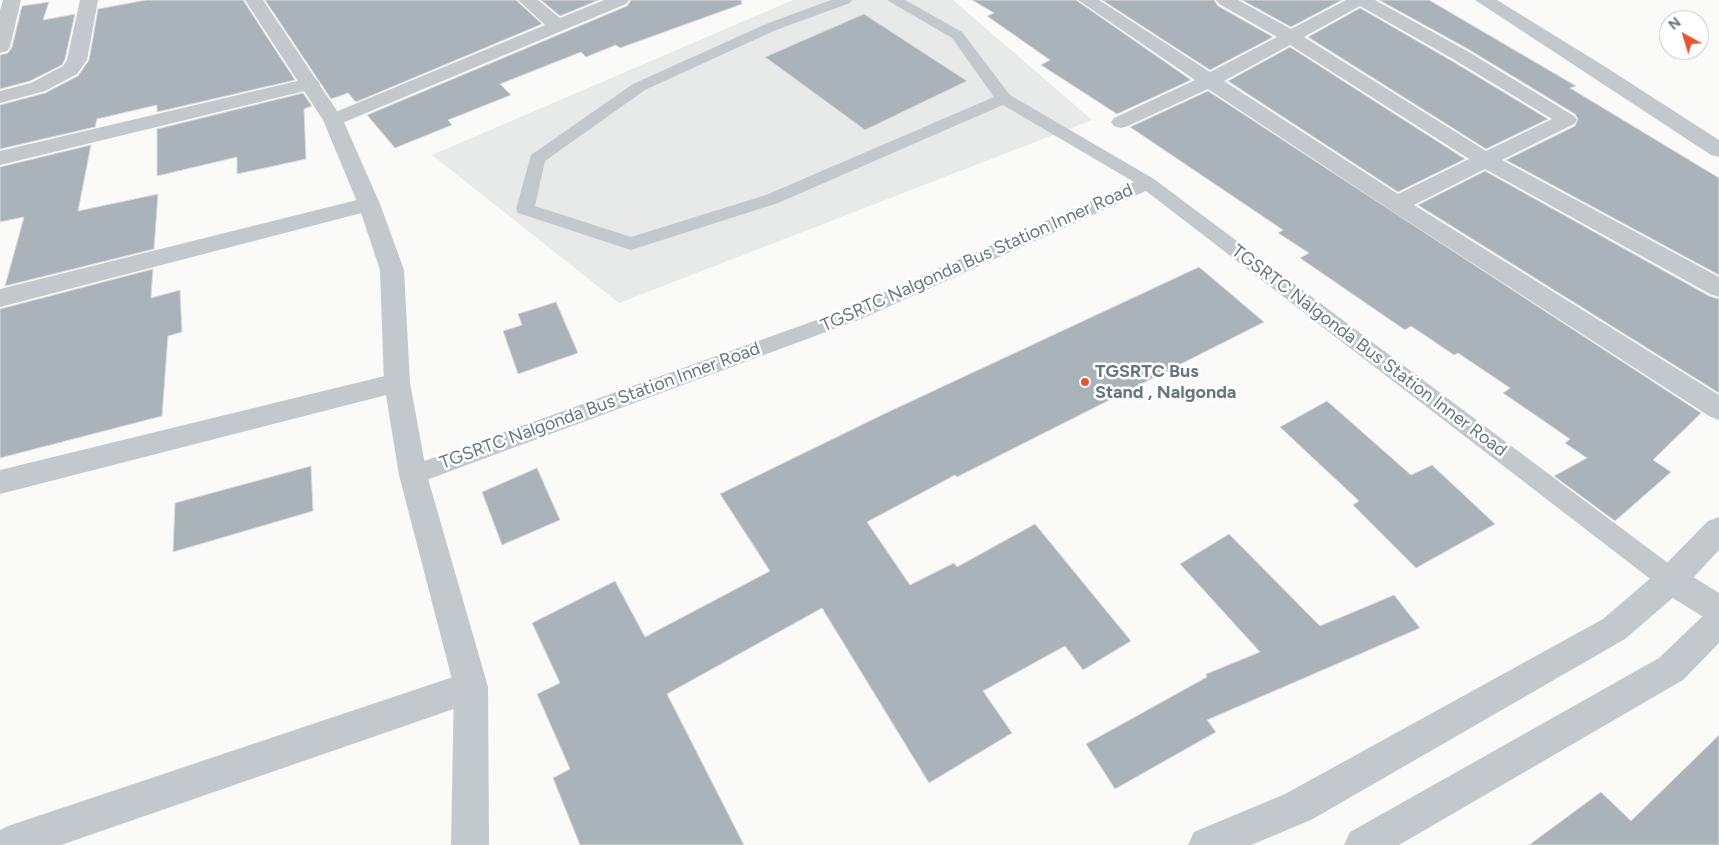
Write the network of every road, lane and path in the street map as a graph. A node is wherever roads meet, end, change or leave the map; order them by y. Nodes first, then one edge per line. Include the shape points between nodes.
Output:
1 (12, 0) edge
2 (90, 0) edge
3 (254, 0) edge
4 (527, 0) edge
5 (620, 0) edge
6 (845, 0) edge
7 (894, 0) edge
8 (1087, 0) edge
9 (1225, 0) edge
10 (1360, 0) edge
11 (1484, 0) edge
12 (557, 25) junction
13 (1289, 36) junction
14 (0, 47) edge
15 (1211, 80) junction
16 (310, 84) junction
17 (0, 97) edge
18 (1004, 99) junction
19 (333, 120) junction
20 (1121, 122) dead end
21 (1719, 150) edge
22 (0, 158) edge
23 (1485, 160) junction
24 (1148, 183) junction
25 (369, 204) junction
26 (1397, 204) junction
27 (1719, 288) edge
28 (0, 298) edge
29 (397, 383) junction
30 (1719, 409) edge
31 (413, 475) junction
32 (0, 482) edge
33 (1719, 530) edge
34 (1671, 580) junction
35 (1719, 610) edge
36 (1719, 621) edge
37 (471, 688) junction
38 (8, 845) edge
39 (470, 845) edge
40 (1207, 845) edge
41 (1363, 845) edge

1 - 14 street
2 - 17 street via 77,60 70,70 38,87
3 - 16 street
4 - 12 street
5 - 12 street
6 - 18 lane via 771,26 639,87 537,159 525,209 631,244 772,199
7 - 18 lane via 957,35
8 - 15 street
9 - 13 street
10 - 13 street
10 - 23 street via 1460,55 1567,120
11 - 21 street
12 - 19 street
13 - 15 street
13 - 23 street
15 - 20 street
15 - 26 street
16 - 19 street
16 - 22 street
18 - 24 lane
19 - 25 street
23 - 26 street
23 - 27 street
24 - 31 lane, TGSRTC Nalgonda Bus Station Inner Road via 854,314
24 - 34 lane, TGSRTC Nalgonda Bus Station Inner Road
25 - 28 street
25 - 29 street via 392,270
26 - 30 street
29 - 31 street
29 - 32 street
31 - 37 street
33 - 34 street
34 - 35 street
34 - 40 street via 1614,629 1298,807
36 - 41 street via 1671,669
37 - 38 street
37 - 39 street

